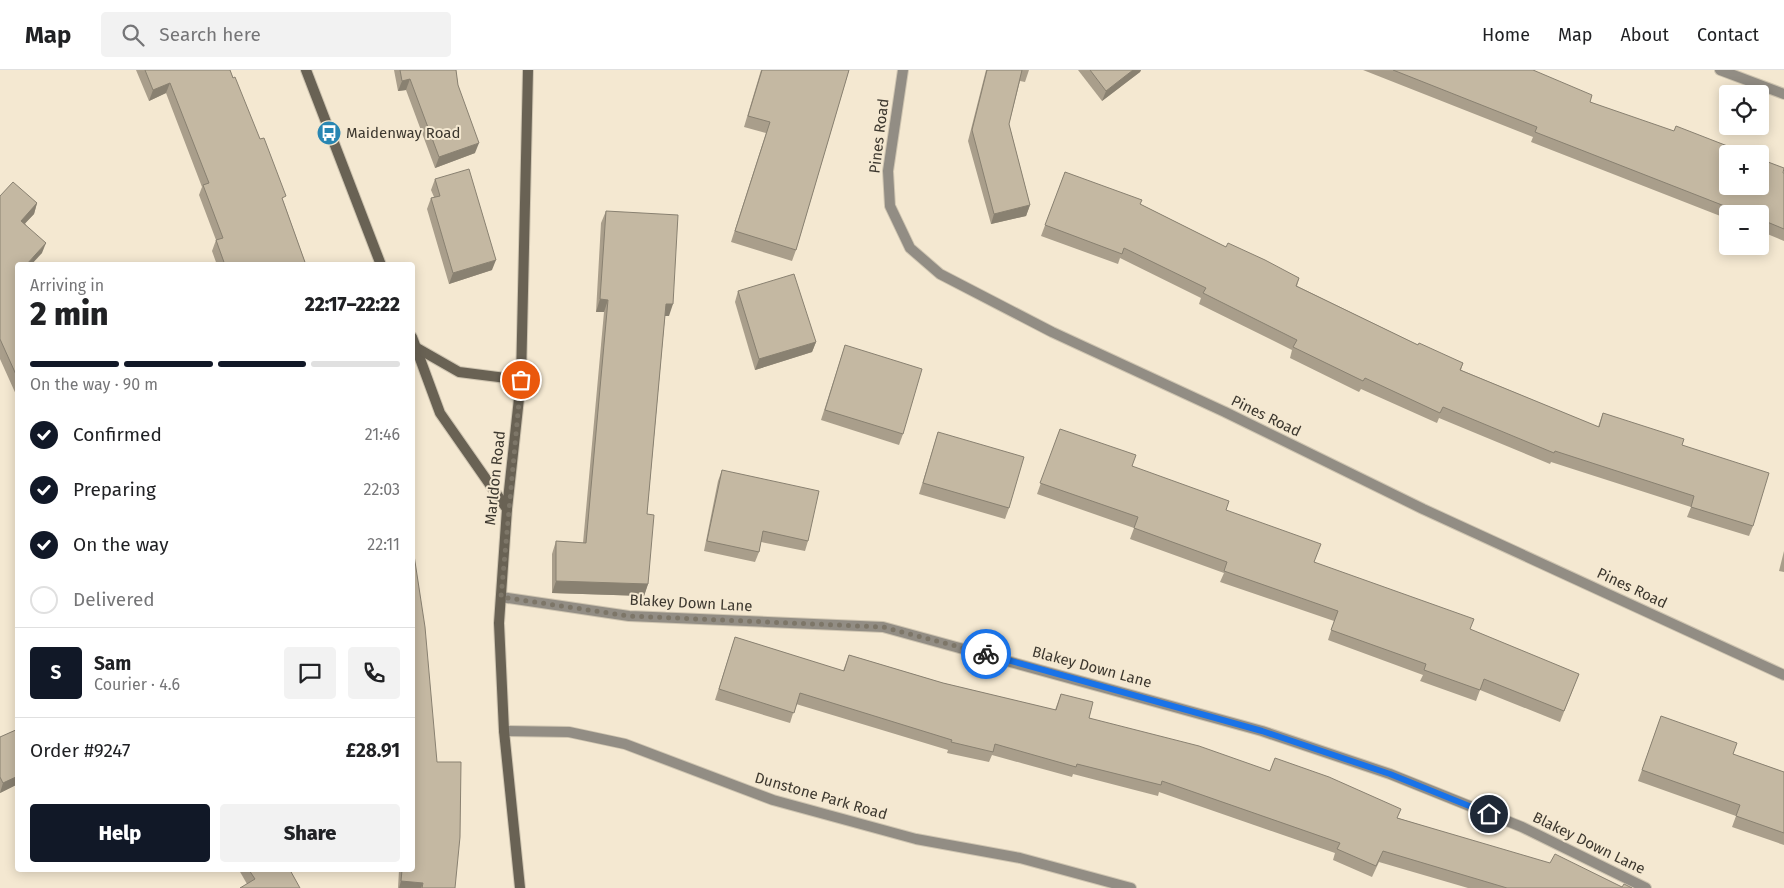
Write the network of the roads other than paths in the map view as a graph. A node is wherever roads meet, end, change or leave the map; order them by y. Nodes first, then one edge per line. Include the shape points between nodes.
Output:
1 (306, 70) edge
2 (528, 70) edge
3 (903, 70) edge
4 (1720, 70) edge
5 (1784, 94) edge
6 (380, 262) edge
7 (415, 344) edge
8 (417, 348) junction
9 (521, 380) junction
10 (507, 510) junction
11 (501, 597) junction
12 (1784, 675) edge
13 (504, 731) junction
14 (520, 888) edge
15 (1131, 888) edge
16 (1646, 888) edge

1 - 6 main road
2 - 9 main road, Marldon Road
3 - 12 street, Pines Road via 888,171 890,206 910,248 940,274 1052,332 1423,509
4 - 5 street
7 - 8 main road
8 - 9 main road via 459,372
8 - 10 main road via 440,413
9 - 10 main road, Marldon Road
10 - 11 main road, Marldon Road
11 - 13 main road, Marldon Road via 499,623
11 - 16 street, Blakey Down Lane via 629,616 883,627 1262,731 1372,768 1522,827
13 - 14 main road, Marldon Road
13 - 15 street, Dunstone Park Road via 570,732 625,744 773,800 916,839 1020,858

